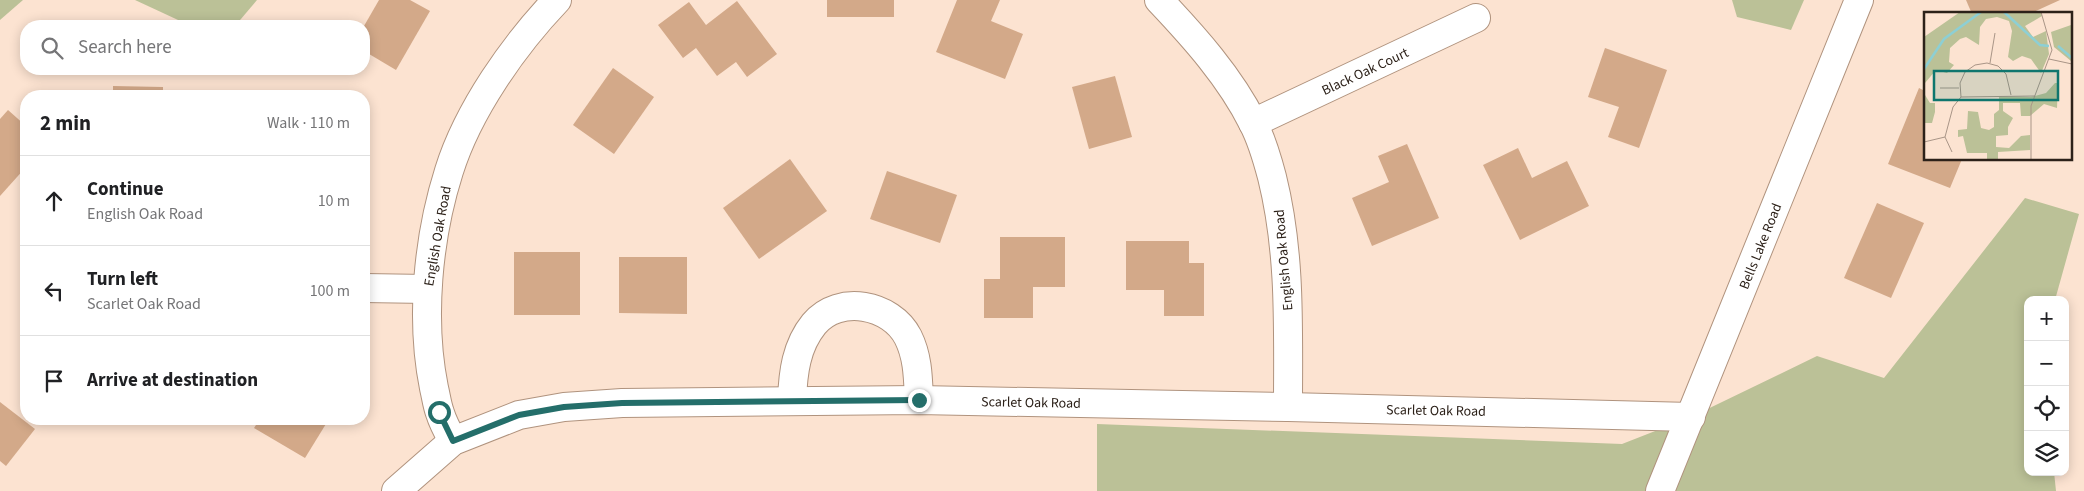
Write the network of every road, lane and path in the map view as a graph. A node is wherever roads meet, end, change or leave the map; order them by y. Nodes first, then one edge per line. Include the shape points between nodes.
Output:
1 (557, 0) edge
2 (1159, 0) edge
3 (1859, 0) edge
4 (1476, 18) dead end
5 (1253, 123) junction
6 (370, 288) edge
7 (427, 289) junction
8 (792, 400) junction
9 (919, 400) junction
10 (1288, 407) junction
11 (1691, 417) junction
12 (453, 441) junction
13 (396, 491) edge
14 (1660, 491) edge

1 - 7 street, English Oak Road via 507,59 464,135 440,203
2 - 5 street, English Oak Road via 1208,55
3 - 11 street, Bells Lake Road
4 - 5 street, Black Oak Court
5 - 10 street, English Oak Road via 1266,153 1281,212 1287,279
6 - 7 street
7 - 12 street, English Oak Road via 431,372 439,412
8 - 9 street, Scarlet Oak Road
8 - 9 street via 798,353 815,323 830,312 856,306 889,315 908,336 918,371
8 - 12 street, Scarlet Oak Road via 564,407 519,415
9 - 10 street, Scarlet Oak Road
10 - 11 street, Scarlet Oak Road
11 - 14 street, Bells Lake Road
12 - 13 street, Scarlet Oak Road

